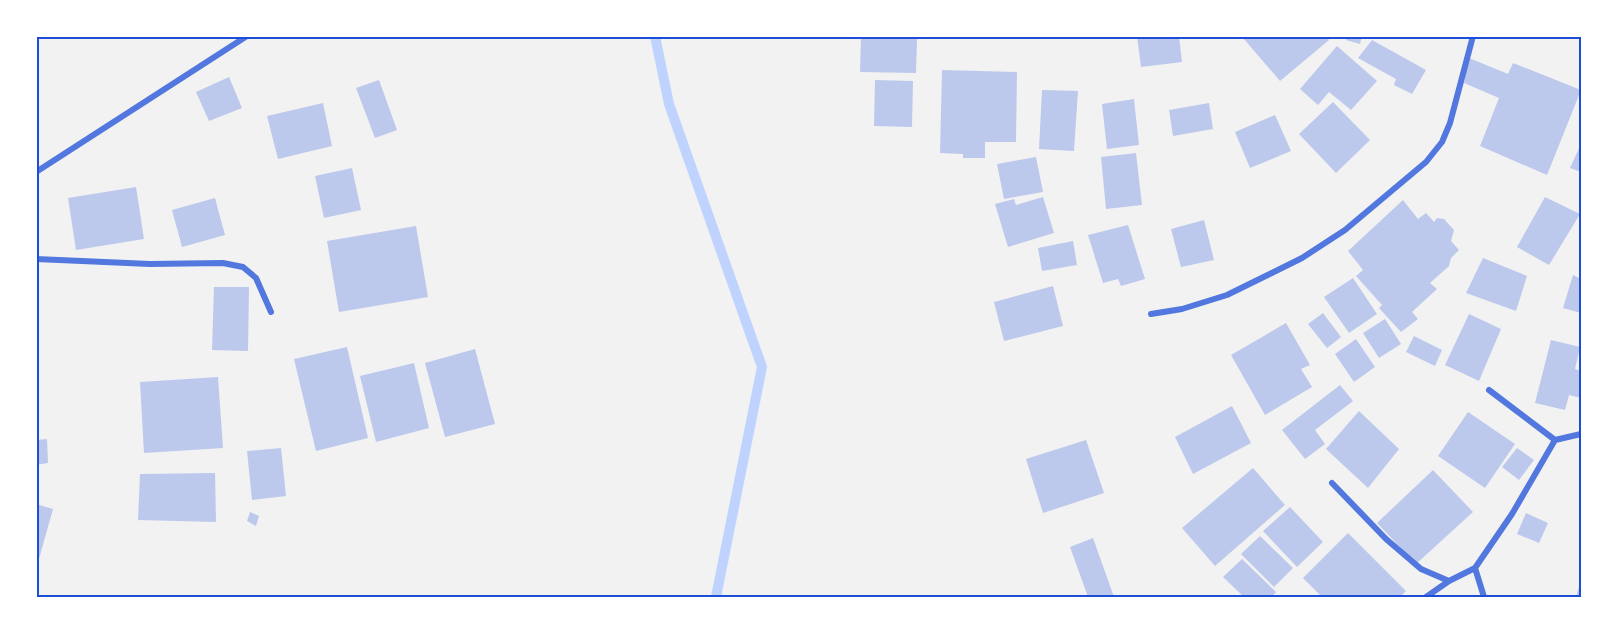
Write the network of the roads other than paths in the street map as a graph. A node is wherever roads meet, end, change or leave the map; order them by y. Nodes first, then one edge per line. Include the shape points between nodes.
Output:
1 (247, 36) edge
2 (1473, 36) edge
3 (36, 172) edge
4 (36, 258) edge
5 (271, 312) dead end
6 (1150, 314) dead end
7 (1489, 390) dead end
8 (1581, 434) edge
9 (1556, 440) junction
10 (1332, 483) dead end
11 (1475, 567) junction
12 (1449, 581) junction
13 (1426, 597) edge
14 (1484, 597) edge

1 - 3 street
2 - 6 street via 1450,123 1442,142 1426,162 1345,230 1302,258 1227,295
4 - 5 street via 223,263 243,267 255,278
7 - 9 street
8 - 9 street
9 - 11 street
10 - 12 street via 1421,569
11 - 12 street
11 - 14 street
12 - 13 street

